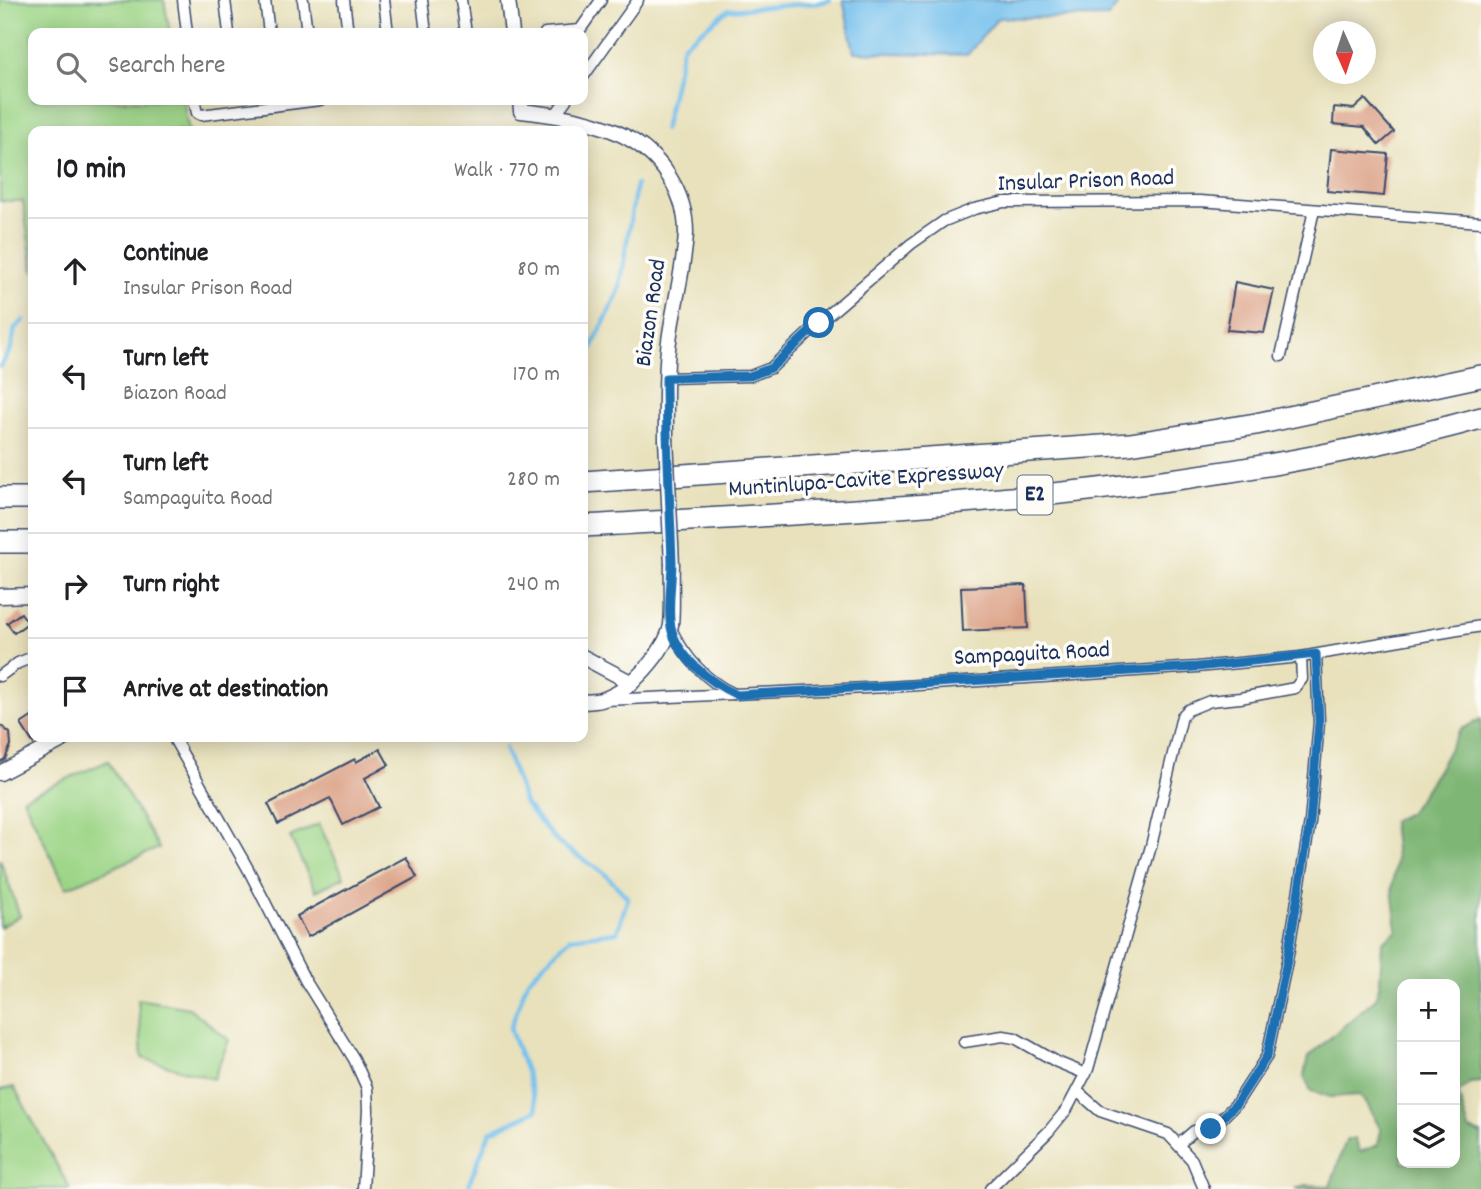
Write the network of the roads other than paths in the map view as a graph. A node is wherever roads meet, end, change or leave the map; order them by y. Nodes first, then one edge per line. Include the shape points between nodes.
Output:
1 (183, 0) edge
2 (225, 0) edge
3 (265, 0) edge
4 (303, 0) edge
5 (344, 0) edge
6 (384, 0) edge
7 (422, 0) edge
8 (461, 0) edge
9 (509, 0) edge
10 (601, 0) edge
11 (638, 0) edge
12 (186, 28) edge
13 (228, 28) edge
14 (268, 28) edge
15 (306, 28) edge
16 (347, 28) edge
17 (387, 28) edge
18 (425, 28) edge
19 (465, 28) edge
20 (512, 28) edge
21 (581, 28) edge
22 (588, 70) edge
23 (195, 105) edge
24 (280, 105) edge
25 (520, 105) edge
26 (562, 105) edge
27 (555, 115) junction
28 (1314, 210) junction
29 (1481, 222) edge
30 (1281, 356) dead end
31 (1481, 376) edge
32 (666, 378) junction
33 (1481, 418) edge
34 (588, 482) edge
35 (0, 498) edge
36 (28, 498) edge
37 (588, 526) edge
38 (0, 542) edge
39 (28, 542) edge
40 (28, 595) edge
41 (0, 596) edge
42 (1481, 626) edge
43 (670, 627) junction
44 (1316, 654) junction
45 (1301, 657) junction
46 (28, 659) edge
47 (588, 660) edge
48 (0, 676) edge
49 (632, 683) junction
50 (737, 695) junction
51 (604, 700) junction
52 (588, 702) edge
53 (59, 742) edge
54 (176, 742) edge
55 (0, 773) edge
56 (964, 1042) dead end
57 (1086, 1074) junction
58 (1077, 1091) junction
59 (1179, 1144) junction
60 (363, 1189) edge
61 (990, 1189) edge
62 (1204, 1189) edge

1 - 12 street
2 - 13 street
3 - 14 street
4 - 15 street
5 - 16 street
6 - 17 street
7 - 18 street
8 - 19 street
9 - 20 street
10 - 21 street
11 - 22 street
23 - 24 street via 201,115
25 - 27 street, Biazon Road
26 - 27 street
27 - 32 street, Biazon Road via 625,136 664,167 676,187 686,232
28 - 29 street, Insular Prison Road
28 - 30 street
28 - 32 street, Insular Prison Road via 1138,200 1004,202 974,209 944,221 911,244 771,368 750,376
31 - 34 highway, Muntinlupa-Cavite Expressway / E2 via 1256,424 1130,444
32 - 43 street, Biazon Road, bridge
33 - 37 highway, Muntinlupa-Cavite Expressway / E2 via 1271,465 1175,481 985,500
35 - 36 highway
38 - 39 highway
40 - 41 street
42 - 44 street, Sampaguita Road
43 - 49 street, Biazon Road via 650,663
43 - 50 street via 705,675
44 - 45 street, Sampaguita Road
44 - 59 street via 1319,722 1310,822 1267,1056 1236,1104 1211,1129 1194,1131
45 - 50 street, Sampaguita Road via 1088,675
45 - 57 street via 1302,679 1295,688 1210,701 1182,716
46 - 48 street
47 - 49 street
49 - 51 street, Biazon Road
50 - 51 street, Sampaguita Road
51 - 52 street, Sampaguita Road
53 - 55 street
54 - 60 street via 367,1088
56 - 57 street via 1015,1038
57 - 58 street
58 - 59 street via 1100,1111 1168,1134
58 - 61 street via 1049,1131
59 - 62 street via 1192,1160

